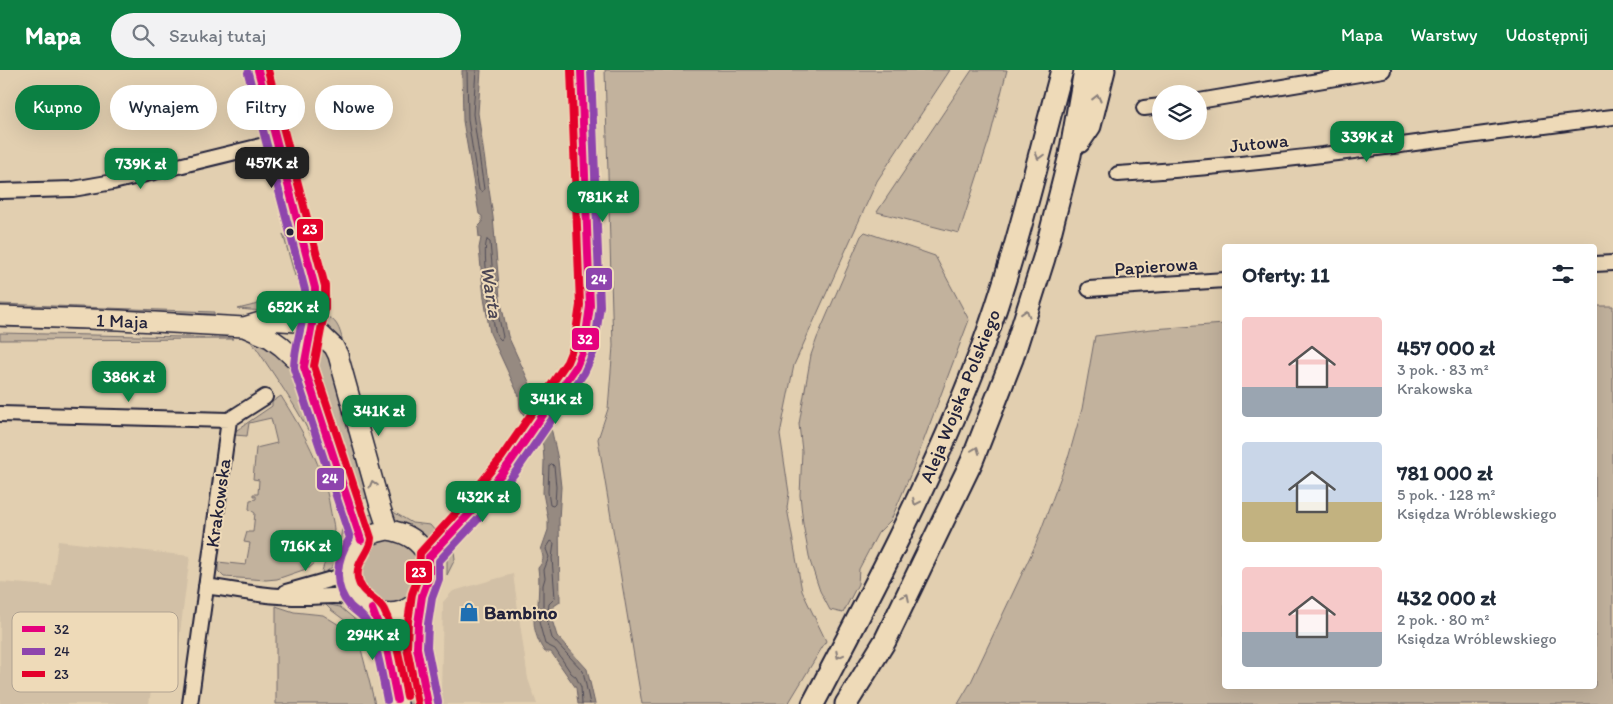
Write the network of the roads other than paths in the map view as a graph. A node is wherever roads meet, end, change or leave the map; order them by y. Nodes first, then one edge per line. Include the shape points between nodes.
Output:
1 (258, 70) edge
2 (581, 70) edge
3 (1046, 70) edge
4 (1062, 70) edge
5 (1085, 70) edge
6 (1104, 70) edge
7 (1383, 70) edge
8 (1207, 100) edge
9 (1152, 107) edge
10 (1144, 108) dead end
11 (1051, 109) junction
12 (1613, 117) edge
13 (277, 142) junction
14 (1070, 155) junction
15 (1118, 174) dead end
16 (0, 191) edge
17 (1613, 263) edge
18 (1597, 264) edge
19 (1222, 280) edge
20 (1089, 289) dead end
21 (0, 316) edge
22 (312, 326) junction
23 (244, 327) junction
24 (304, 366) junction
25 (265, 397) dead end
26 (0, 414) edge
27 (229, 420) junction
28 (388, 530) junction
29 (360, 540) junction
30 (429, 557) junction
31 (347, 572) junction
32 (206, 586) junction
33 (276, 596) junction
34 (422, 596) junction
35 (356, 598) junction
36 (372, 609) junction
37 (813, 701) edge
38 (190, 704) edge
39 (398, 704) edge
40 (428, 704) edge
41 (846, 704) edge

1 - 13 main road
2 - 30 main road via 590,306 584,348 576,367 509,464 472,511
3 - 11 main road
4 - 11 main road, Aleja Wojska Polskiego
5 - 14 main road, Aleja Wojska Polskiego
14 -> 6 main road via 1090,126
7 - 8 street
9 - 10 street
11 -> 37 main road, Aleja Wojska Polskiego via 1022,221 979,356 922,488 861,614
12 - 15 street, Jutowa via 1314,156
13 - 16 street via 113,182 73,189
13 - 22 main road via 315,288 317,304
41 -> 14 main road, Aleja Wojska Polskiego via 885,641 972,461 1012,359 1044,258
17 - 18 street
19 - 20 street, Papierowa
21 - 23 main road, 1 Maja
22 - 23 main road, 1 Maja via 267,320
22 - 24 main road
28 -> 22 main road via 338,355
23 - 24 main road, 1 Maja via 270,338
24 - 29 main road
25 - 27 street
26 - 27 street
27 - 32 street, Krakowska
28 - 29 main road
28 - 30 main road via 411,537
29 - 31 main road via 352,553
30 - 34 main road via 429,577
31 - 33 street
31 - 35 main road
32 - 33 street
32 - 38 street, Krakowska
33 - 35 street via 343,595
34 - 36 main road via 405,610 383,612
34 - 40 main road via 417,648
35 - 36 main road
36 - 39 main road via 386,644

